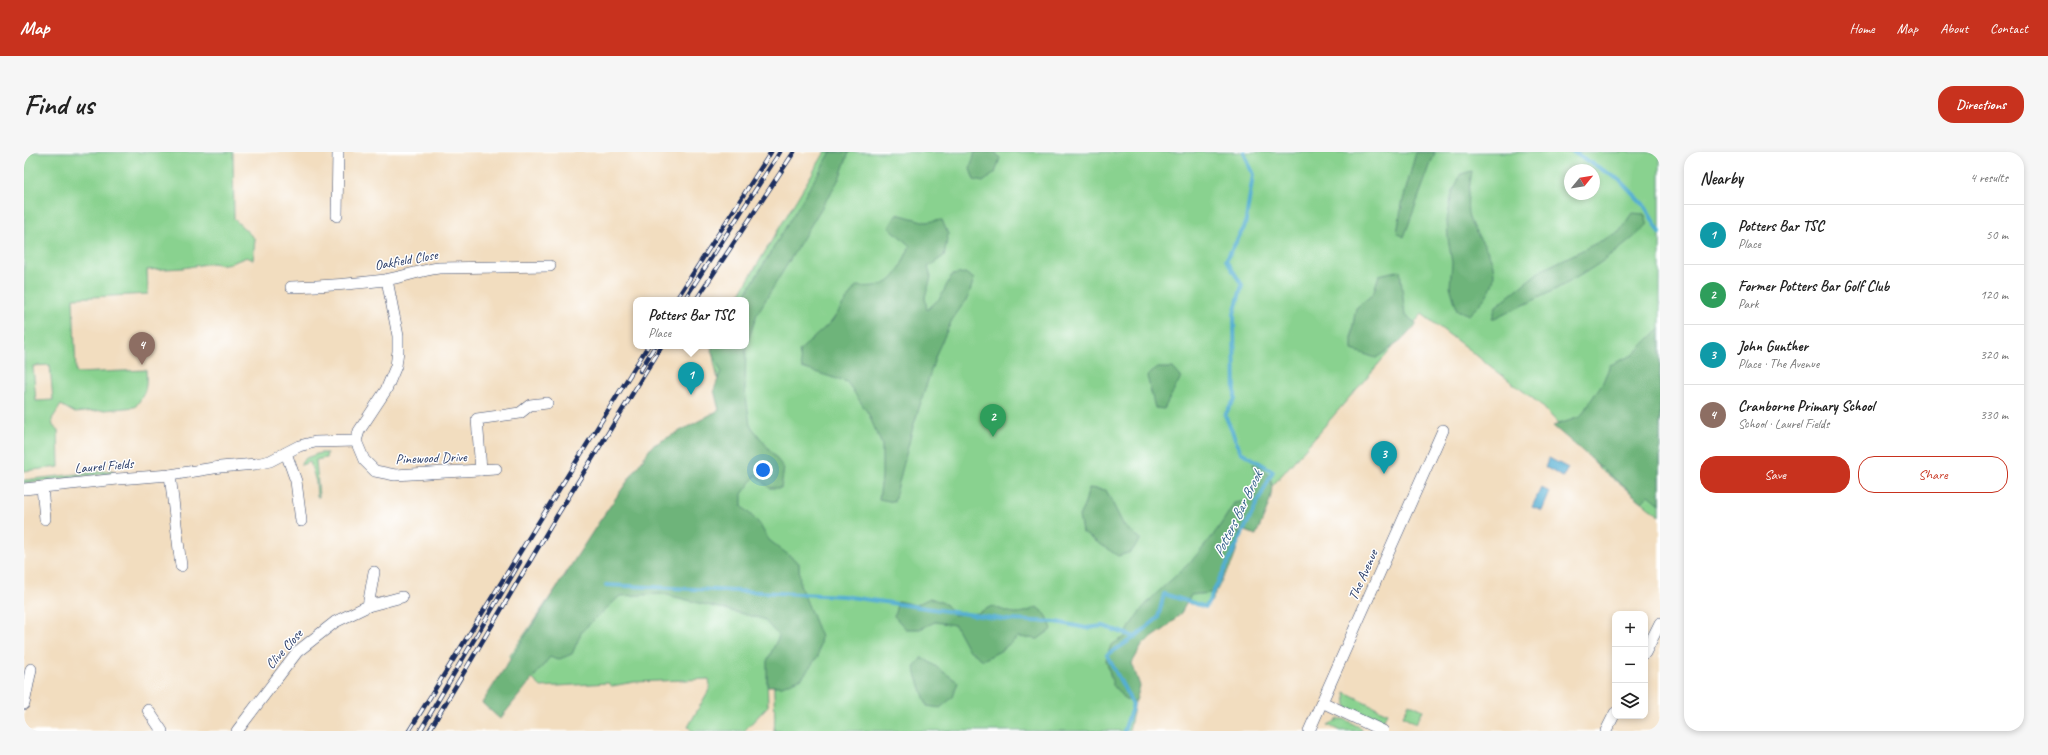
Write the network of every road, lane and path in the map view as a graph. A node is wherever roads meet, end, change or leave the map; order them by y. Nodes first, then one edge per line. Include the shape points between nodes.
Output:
1 (338, 152) edge
2 (337, 216) dead end
3 (550, 266) dead end
4 (387, 280) junction
5 (291, 287) dead end
6 (547, 403) dead end
7 (1442, 430) dead end
8 (356, 441) junction
9 (286, 452) junction
10 (496, 469) dead end
11 (481, 470) junction
12 (170, 475) junction
13 (42, 487) junction
14 (24, 489) edge
15 (46, 519) dead end
16 (301, 520) dead end
17 (181, 566) dead end
18 (374, 572) dead end
19 (402, 597) dead end
20 (368, 606) junction
21 (1660, 623) edge
22 (1648, 647) edge
23 (31, 668) dead end
24 (1322, 702) junction
25 (24, 704) edge
26 (148, 710) dead end
27 (1612, 719) edge
28 (162, 731) edge
29 (237, 731) edge
30 (1309, 731) edge
31 (1383, 731) edge
32 (1606, 731) edge

1 - 2 street
3 - 4 street, Oakfield Close via 427,269
4 - 5 street, Oakfield Close
4 - 8 street via 398,336 396,366 386,390 359,431
6 - 11 street, Pinewood Drive via 530,405 520,413 478,419
7 - 24 street, The Avenue
8 - 9 street, Laurel Fields via 315,442
8 - 11 street, Pinewood Drive via 364,460 375,471 383,474
9 - 12 street, Laurel Fields via 270,461 256,464
9 - 16 street via 296,481
10 - 11 street, Pinewood Drive
12 - 13 street, Laurel Fields
12 - 17 street
13 - 14 street, Laurel Fields
13 - 15 street
18 - 20 street
19 - 20 street, Clive Close
20 - 29 street, Clive Close via 335,622 297,652
21 - 22 street
23 - 25 street
24 - 30 street, The Avenue
24 - 31 street
26 - 28 street
27 - 32 street

